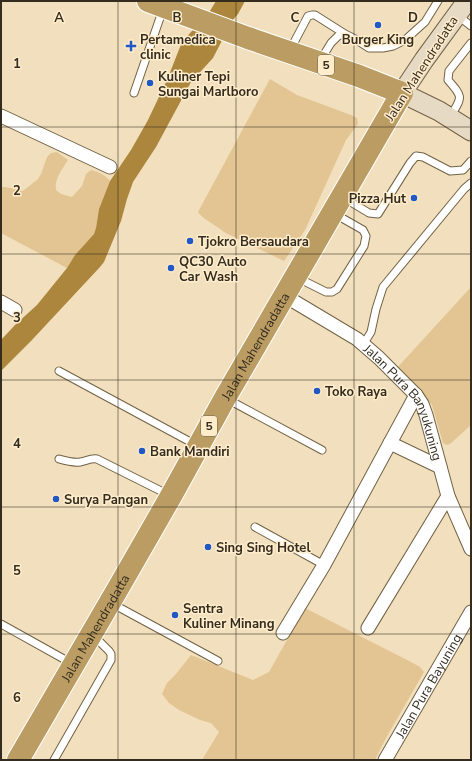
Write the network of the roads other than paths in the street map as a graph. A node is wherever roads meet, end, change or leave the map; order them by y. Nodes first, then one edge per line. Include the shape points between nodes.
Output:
1 (438, 1) edge
2 (161, 6) edge
3 (465, 14) edge
4 (345, 34) junction
5 (471, 43) edge
6 (289, 52) junction
7 (319, 63) junction
8 (134, 92) dead end
9 (402, 93) junction
10 (450, 117) junction
11 (3, 120) edge
12 (471, 131) edge
13 (471, 161) edge
14 (110, 167) dead end
15 (471, 183) edge
16 (337, 205) junction
17 (296, 277) junction
18 (284, 296) junction
19 (1, 302) edge
20 (15, 310) dead end
21 (364, 345) junction
22 (58, 371) dead end
23 (416, 395) junction
24 (225, 398) junction
25 (390, 443) junction
26 (198, 446) junction
27 (322, 450) dead end
28 (59, 459) dead end
29 (440, 467) junction
30 (171, 496) junction
31 (448, 496) junction
32 (255, 527) dead end
33 (471, 549) edge
34 (324, 565) junction
35 (109, 602) junction
36 (471, 612) edge
37 (1, 624) edge
38 (368, 628) dead end
39 (283, 633) dead end
40 (91, 634) junction
41 (218, 661) dead end
42 (73, 665) junction
43 (18, 760) edge
44 (54, 760) edge
45 (385, 760) edge

1 - 4 lane via 425,22 393,46 369,48
2 - 6 highway, 5
2 - 8 lane
3 - 9 main road, Jalan Mahendradatta via 424,60
4 - 6 lane via 315,15 308,16
4 - 7 lane via 330,43
5 - 10 lane via 448,71 448,80 459,92 460,100
6 - 7 highway, 5
7 - 9 highway, 5
9 - 10 main road
9 - 16 highway, Jalan Mahendradatta / 5
10 - 12 main road
11 - 14 street
13 - 16 lane via 463,170 450,171 416,156 378,214
15 - 21 lane via 383,287 371,332
16 - 17 highway, Jalan Mahendradatta / 5
16 - 17 lane via 363,230 366,236 364,246 340,285 332,292 326,292
17 - 18 highway, Jalan Mahendradatta / 5
18 - 21 street, Jalan Pura Banyukuning
18 - 24 highway, Jalan Mahendradatta / 5
19 - 20 street
21 - 23 street, Jalan Pura Banyukuning
22 - 26 lane
23 - 25 street
23 - 29 street, Jalan Pura Banyukuning via 426,415
24 - 26 highway, Jalan Mahendradatta / 5
24 - 27 lane
25 - 29 street
25 - 34 street
26 - 30 highway, Jalan Mahendradatta / 5
28 - 30 lane via 78,462 97,458
29 - 31 street, Jalan Pura Banyukuning
30 - 35 highway, Jalan Mahendradatta / 5
31 - 33 street, Jalan Pura Banyukuning
31 - 38 street
32 - 34 lane
34 - 39 street
35 - 40 highway, Jalan Mahendradatta / 5
35 - 41 lane
36 - 45 street, Jalan Pura Bayuning
37 - 42 lane
40 - 42 highway, Jalan Mahendradatta / 5
40 - 44 lane via 109,651 111,660
42 - 43 highway, Jalan Mahendradatta / 5

